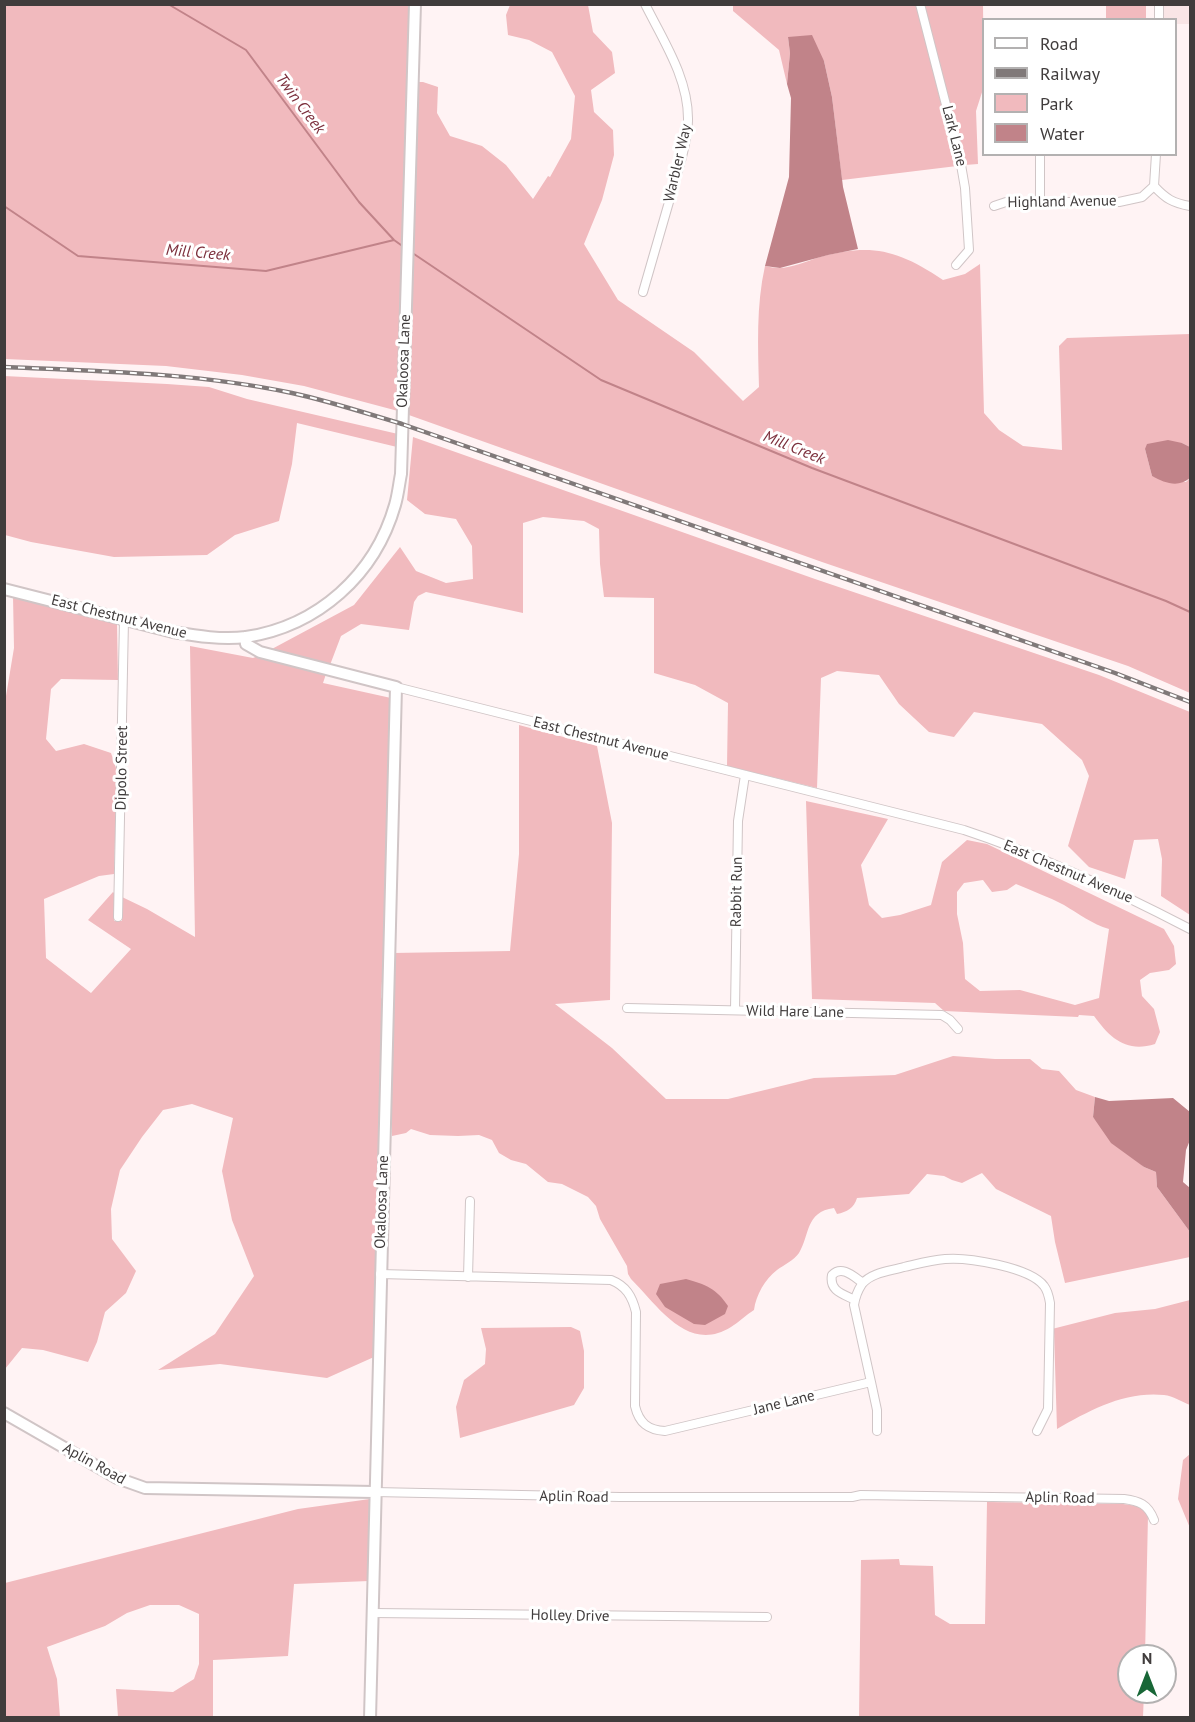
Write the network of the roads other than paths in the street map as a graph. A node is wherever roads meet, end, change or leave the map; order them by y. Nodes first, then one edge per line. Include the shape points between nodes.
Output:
1 (415, 4) edge
2 (645, 4) edge
3 (920, 4) edge
4 (1040, 156) edge
5 (1156, 156) edge
6 (1154, 186) junction
7 (1040, 202) junction
8 (994, 206) dead end
9 (1191, 206) edge
10 (956, 265) dead end
11 (643, 292) dead end
12 (4, 589) edge
13 (124, 620) junction
14 (245, 637) junction
15 (396, 687) junction
16 (745, 775) junction
17 (118, 917) dead end
18 (1191, 929) edge
19 (627, 1008) dead end
20 (735, 1010) junction
21 (958, 1029) dead end
22 (470, 1201) dead end
23 (380, 1274) junction
24 (468, 1277) junction
25 (864, 1282) junction
26 (855, 1300) junction
27 (872, 1382) junction
28 (4, 1413) edge
29 (877, 1431) dead end
30 (1037, 1431) dead end
31 (374, 1492) junction
32 (1154, 1520) dead end
33 (372, 1613) junction
34 (767, 1617) dead end
35 (370, 1718) edge

1 - 14 street, Okaloosa Lane via 401,474 396,504 376,551 335,598 294,623
2 - 11 street, Warbler Way via 682,81 688,119 682,157
3 - 10 street, Lark Lane via 965,189 969,250
4 - 7 street
5 - 6 street
6 - 7 street, Highland Avenue via 1134,200
6 - 9 street via 1170,201
7 - 8 street, Highland Avenue
12 - 13 street, East Chestnut Avenue
13 - 14 street, East Chestnut Avenue via 195,636
13 - 17 street, Dipolo Street
14 - 15 street, East Chestnut Avenue via 246,644 260,652
15 - 16 street, East Chestnut Avenue
15 - 23 street, Okaloosa Lane
16 - 18 street, East Chestnut Avenue via 1002,843 1102,884
16 - 20 street, Rabbit Run via 738,820
19 - 20 street, Wild Hare Lane
20 - 21 street, Wild Hare Lane via 942,1015
22 - 24 street
23 - 24 street, Jane Lane
23 - 31 street, Okaloosa Lane
24 - 27 street, Jane Lane via 611,1280 626,1288 636,1312 635,1406 643,1424 656,1431 677,1430
25 - 26 street
25 - 26 street via 843,1271 832,1275 835,1289
25 - 30 street via 879,1273 958,1258 1026,1273 1038,1280 1049,1294 1050,1303 1048,1409
26 - 27 street
27 - 29 street
28 - 31 street, Aplin Road via 117,1479 145,1488
31 - 32 street, Aplin Road via 1124,1499 1143,1504
31 - 33 street, Okaloosa Lane
33 - 34 street, Holley Drive
33 - 35 street, Okaloosa Lane

